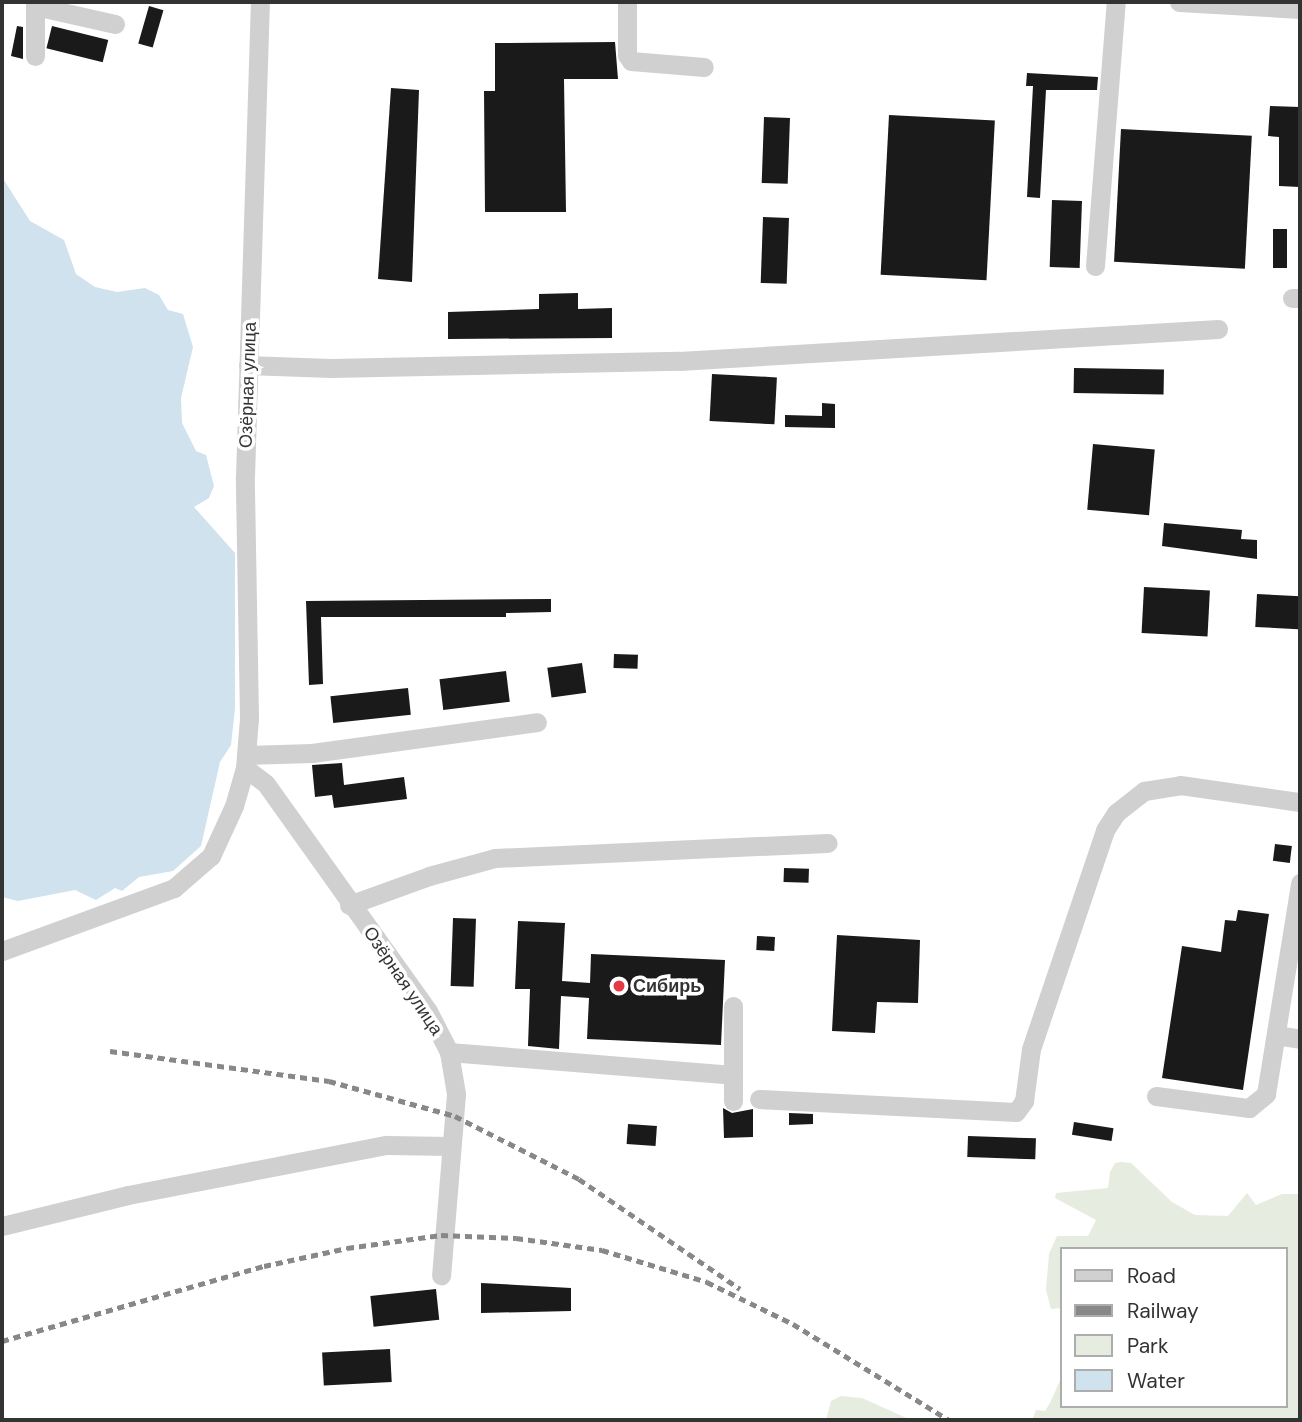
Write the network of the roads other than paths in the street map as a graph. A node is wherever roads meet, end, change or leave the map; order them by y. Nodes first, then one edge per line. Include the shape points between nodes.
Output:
1 (260, 2) edge
2 (626, 2) edge
3 (1116, 2) edge
4 (1179, 2) edge
5 (35, 4) edge
6 (1300, 9) edge
7 (116, 24) dead end
8 (35, 56) dead end
9 (704, 67) dead end
10 (1095, 265) dead end
11 (1218, 329) dead end
12 (248, 365) junction
13 (537, 722) dead end
14 (245, 762) junction
15 (1300, 802) edge
16 (828, 843) dead end
17 (1300, 883) edge
18 (349, 905) junction
19 (1297, 919) edge
20 (2, 951) edge
21 (733, 1006) dead end
22 (1276, 1035) junction
23 (1300, 1039) edge
24 (449, 1052) junction
25 (733, 1075) junction
26 (1156, 1096) dead end
27 (759, 1100) dead end
28 (733, 1101) dead end
29 (451, 1146) junction
30 (2, 1226) edge
31 (441, 1275) dead end

1 - 12 street, Озёрная улица
2 - 9 street via 631,61
3 - 10 street
4 - 6 street
5 - 7 street
5 - 8 street
11 - 12 street via 679,361
12 - 14 street, Озёрная улица via 250,688
13 - 14 street
14 - 18 street, Озёрная улица via 266,784
14 - 20 street, Озёрная улица via 224,835 195,873 148,899
15 - 27 street via 1180,785 1144,791 1116,813 1105,830 1031,1048 1024,1101 1016,1112
16 - 18 street via 495,858
17 - 19 street
18 - 24 street, Озёрная улица via 428,1011
19 - 22 street
21 - 25 street
22 - 23 street
22 - 26 street via 1266,1094 1249,1108
24 - 25 street
24 - 29 street, Озёрная улица via 456,1094
25 - 28 street
29 - 30 street via 386,1145 128,1195
29 - 31 street, Озёрная улица

